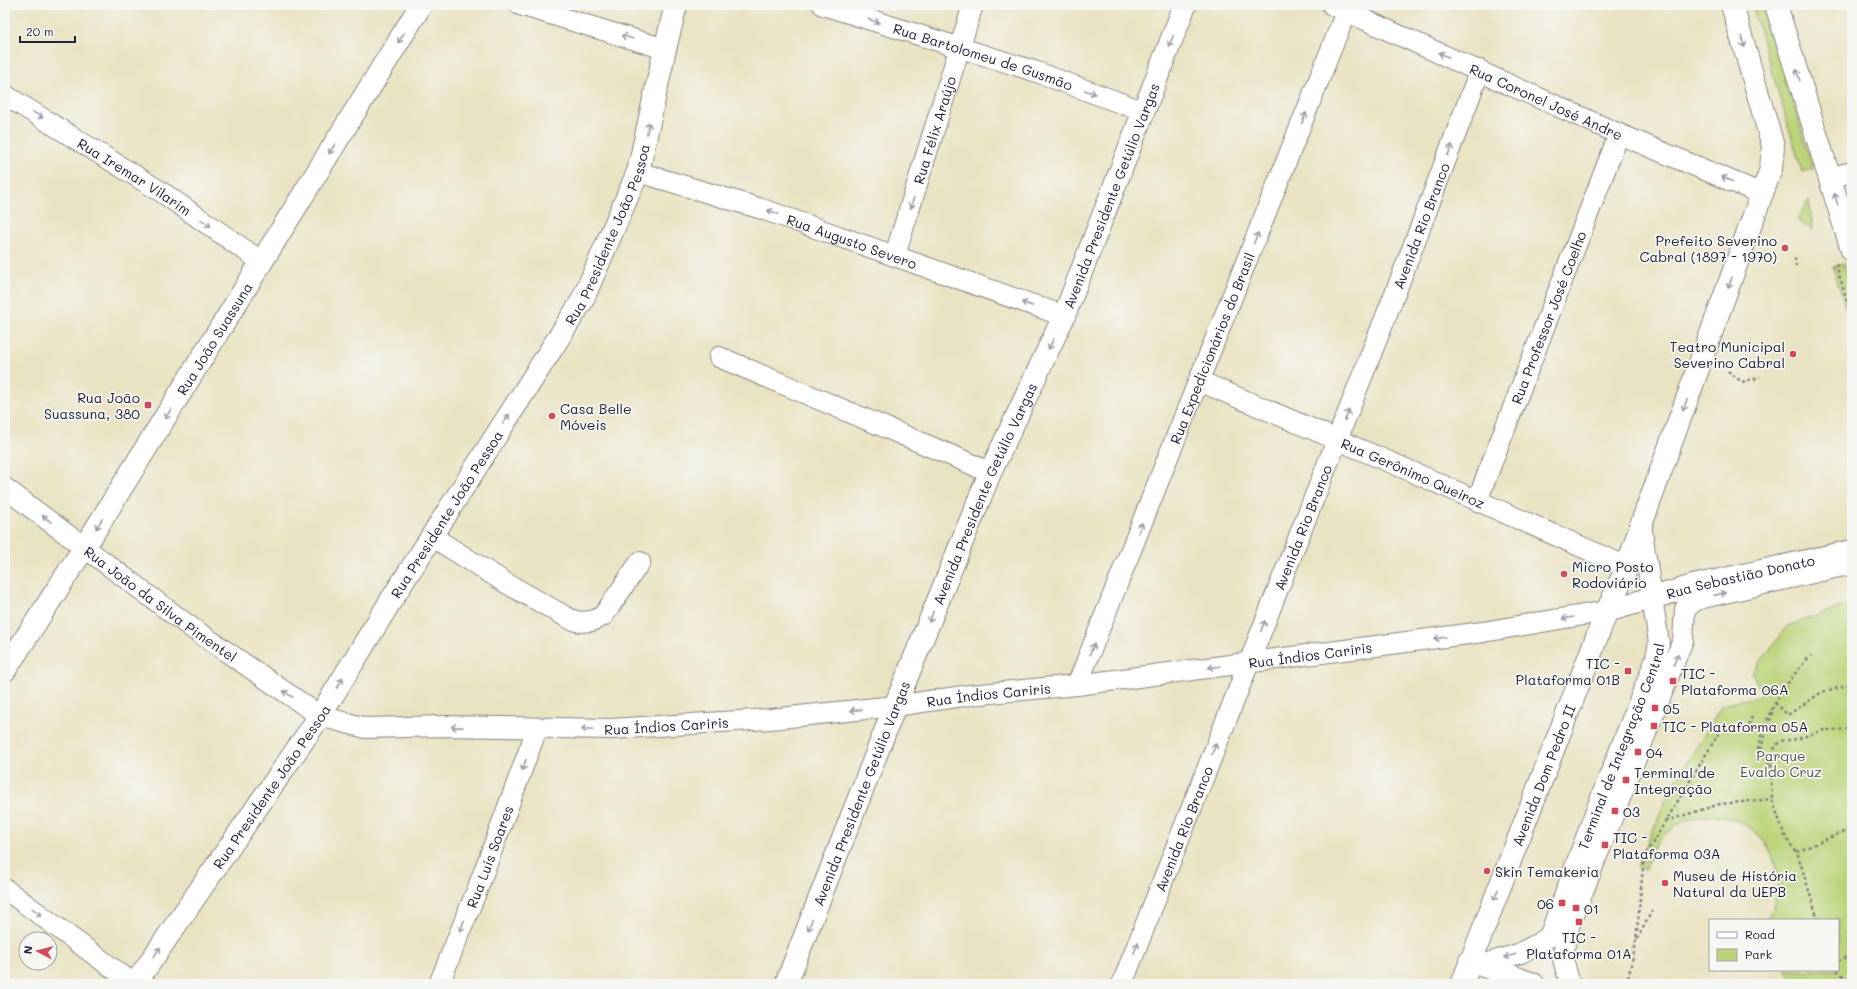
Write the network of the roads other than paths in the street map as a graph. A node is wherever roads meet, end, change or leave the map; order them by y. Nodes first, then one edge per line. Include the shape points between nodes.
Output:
1 (421, 5) edge
2 (520, 5) edge
3 (676, 5) edge
4 (823, 5) edge
5 (973, 5) edge
6 (1185, 5) edge
7 (1732, 5) edge
8 (1776, 5) edge
9 (1339, 8) edge
10 (665, 49) junction
11 (960, 49) junction
12 (1480, 70) junction
13 (5, 95) edge
14 (1142, 111) junction
15 (1619, 134) junction
16 (638, 172) junction
17 (1852, 172) edge
18 (1829, 178) junction
19 (1762, 194) junction
20 (1852, 250) edge
21 (895, 255) junction
22 (262, 262) junction
23 (1064, 316) junction
24 (719, 357) dead end
25 (1199, 381) junction
26 (1337, 440) junction
27 (990, 474) junction
28 (5, 488) edge
29 (1477, 501) junction
30 (1641, 525) junction
31 (431, 536) junction
32 (84, 548) junction
33 (1852, 551) edge
34 (640, 562) dead end
35 (1852, 564) edge
36 (1627, 567) junction
37 (1652, 599) junction
38 (1685, 609) joint
39 (1607, 611) junction
40 (1248, 663) junction
41 (5, 670) edge
42 (1077, 685) junction
43 (895, 706) junction
44 (320, 716) junction
45 (537, 729) junction
46 (5, 889) edge
47 (1475, 963) junction
48 (135, 984) edge
49 (439, 984) edge
50 (786, 984) edge
51 (1122, 984) edge
52 (1462, 984) edge
53 (1533, 984) edge
54 (1570, 984) edge

1 -> 22 main road, Rua João Suassuna
10 -> 2 street
3 - 10 main road, Rua Presidente João Pessoa
4 -> 11 street, Rua Bartolomeu de Gusmão
5 - 11 street, Rua Félix Araújo
6 -> 14 main road, Avenida Presidente Getúlio Vargas
7 -> 19 main road, Avenida Dom Pedro II via 1773,146 1771,169
18 -> 8 main road
12 -> 9 street, Rua Coronel José Andre
25 -> 9 street, Rua Expedicionários do Brasil
16 -> 10 main road, Rua Presidente João Pessoa
11 -> 14 street, Rua Bartolomeu de Gusmão via 1034,71
11 -> 21 street, Rua Félix Araújo
12 - 15 street, Rua Coronel José Andre
26 -> 12 street, Avenida Rio Branco
13 -> 22 street, Rua Iremar Vilarim via 163,193
14 - 23 main road, Avenida Presidente Getúlio Vargas
19 -> 15 street, Rua Coronel José Andre
15 - 29 street, Rua Professor José Coelho
21 -> 16 street, Rua Augusto Severo via 762,209
31 -> 16 main road, Rua Presidente João Pessoa via 582,301
17 - 18 street
20 -> 18 main road
19 -> 30 main road, Avenida Dom Pedro II
23 -> 21 street, Rua Augusto Severo via 986,290
22 -> 32 main road, Rua João Suassuna
23 -> 27 main road, Avenida Presidente Getúlio Vargas
24 - 27 street
25 - 26 street, Rua Gerônimo Queiroz
42 -> 25 street, Rua Expedicionários do Brasil
26 - 29 street, Rua Gerônimo Queiroz
40 -> 26 street, Avenida Rio Branco
27 -> 43 main road, Avenida Presidente Getúlio Vargas
32 -> 28 street, Rua João da Silva Pimentel
29 - 36 street, Rua Gerônimo Queiroz
30 - 36 main road, Avenida Dom Pedro II
30 - 37 street, Terminal de Integração Central
31 - 34 street via 506,584 580,622 592,622 603,616
44 -> 31 main road, Rua Presidente João Pessoa
32 - 41 main road, Rua João Suassuna
44 -> 32 street, Rua João da Silva Pimentel via 192,628
33 - 37 main road, Rua Sebastião Donato via 1693,586
38 -> 35 street, Rua Sebastião Donato via 1696,600 1707,597
36 - 39 main road, Avenida Dom Pedro II
37 - 39 main road, Rua Sebastião Donato
37 -> 47 street, Terminal de Integração Central via 1658,643 1655,661 1549,937 1521,953
54 -> 38 street, Terminal de Integração Central via 1563,959 1566,934 1683,640
39 -> 40 street, Rua Índios Cariris via 1483,632
39 -> 47 main road, Avenida Dom Pedro II
40 -> 42 street, Rua Índios Cariris
51 -> 40 street, Avenida Rio Branco
42 - 43 street, Rua Índios Cariris via 970,695
43 -> 45 street, Rua Índios Cariris via 701,724 611,729
43 -> 50 main road, Avenida Presidente Getúlio Vargas
45 -> 44 street, Rua Índios Cariris via 443,726 366,728
48 -> 44 main road, Rua Presidente João Pessoa
45 -> 49 street, Rua Luís Soares
46 -> 48 street
47 - 52 main road, Avenida Dom Pedro II
47 - 53 main road

